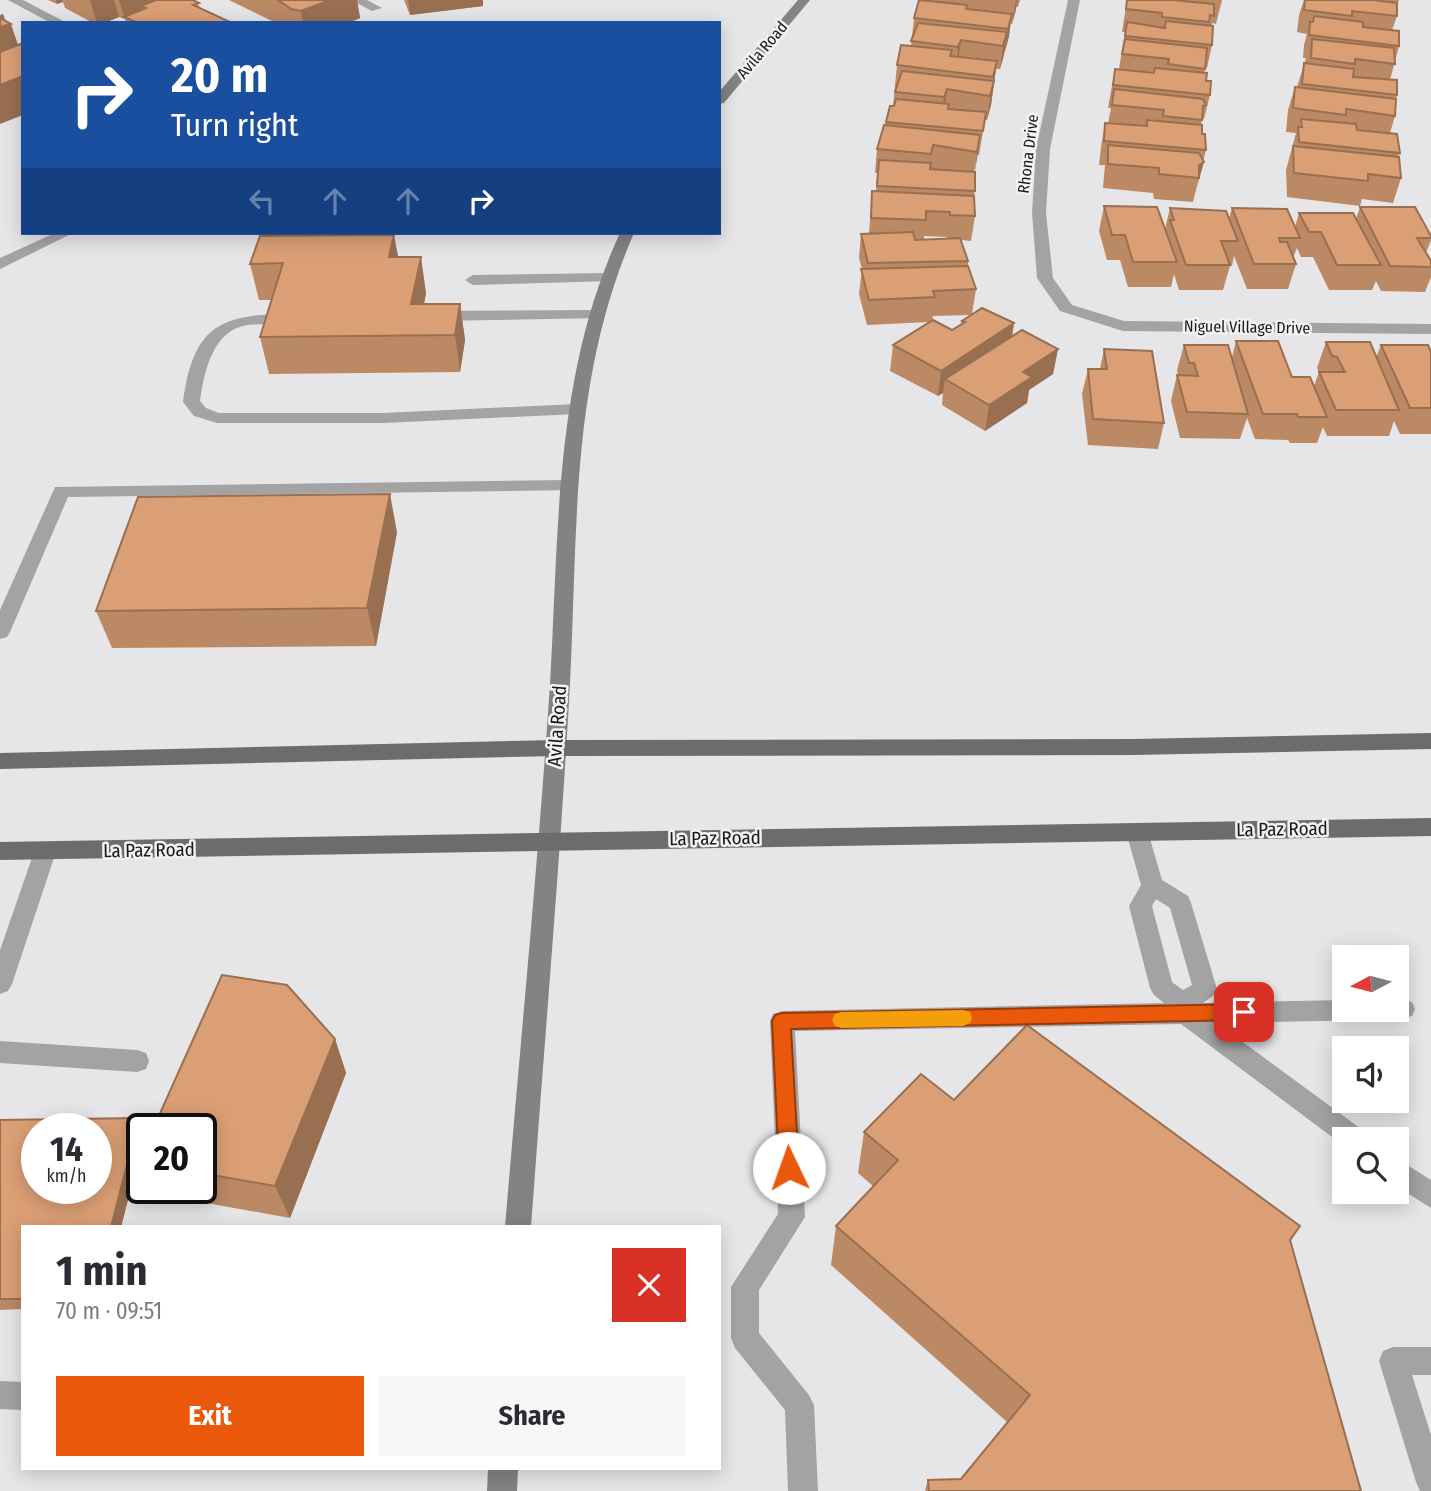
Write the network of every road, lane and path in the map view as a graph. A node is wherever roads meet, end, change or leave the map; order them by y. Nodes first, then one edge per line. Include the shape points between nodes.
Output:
1 (14, 0) edge
2 (357, 0) edge
3 (804, 0) edge
4 (1074, 0) edge
5 (376, 8) dead end
6 (57, 21) edge
7 (721, 98) edge
8 (62, 235) edge
9 (626, 235) edge
10 (0, 264) edge
11 (607, 278) junction
12 (473, 280) dead end
13 (1066, 308) joint
14 (596, 314) junction
15 (422, 316) edge
16 (286, 318) edge
17 (1431, 328) edge
18 (576, 409) junction
19 (568, 486) junction
20 (0, 632) edge
21 (1431, 740) edge
22 (556, 748) junction
23 (0, 761) edge
24 (1431, 827) edge
25 (1137, 832) junction
26 (549, 840) junction
27 (0, 851) edge
28 (45, 852) junction
29 (1152, 885) junction
30 (0, 984) edge
31 (1184, 1008) junction
32 (1332, 1010) edge
33 (0, 1052) edge
34 (137, 1061) dead end
35 (1339, 1127) edge
36 (1409, 1180) edge
37 (1431, 1196) edge
38 (518, 1225) edge
39 (1431, 1361) edge
40 (0, 1395) edge
41 (21, 1396) edge
42 (503, 1470) edge
43 (1431, 1482) edge
44 (502, 1491) edge
45 (803, 1491) edge

1 - 6 street
2 - 5 street
3 - 7 main road, Avila Road
4 - 13 street, Rhona Drive via 1043,149 1039,213 1045,278
8 - 10 street
9 - 11 main road, Avila Road
11 - 12 street
11 - 14 main road, Avila Road
13 - 17 street, Niguel Village Drive via 1124,326
14 - 15 street
14 - 18 main road, Avila Road
16 - 18 street via 251,319 217,331 193,386 191,402 200,412 217,418 384,418
18 - 19 main road, Avila Road
19 - 20 street via 61,491
19 - 22 main road, Avila Road
21 - 22 main road via 1135,747
22 - 23 main road
22 - 26 main road, Avila Road
24 - 25 main road, La Paz Road
25 - 26 main road, La Paz Road
25 - 29 street
26 - 28 main road, La Paz Road
26 - 38 main road, Avila Road
27 - 28 main road, La Paz Road
28 - 30 street
29 - 31 street via 1140,906 1162,988
29 - 31 street via 1180,903 1205,989
31 - 32 street
31 - 35 street
31 - 45 street via 782,1021 792,1217 745,1287 745,1338 799,1405
33 - 34 street
36 - 37 street
39 - 43 street via 1393,1361
40 - 41 street
42 - 44 main road

